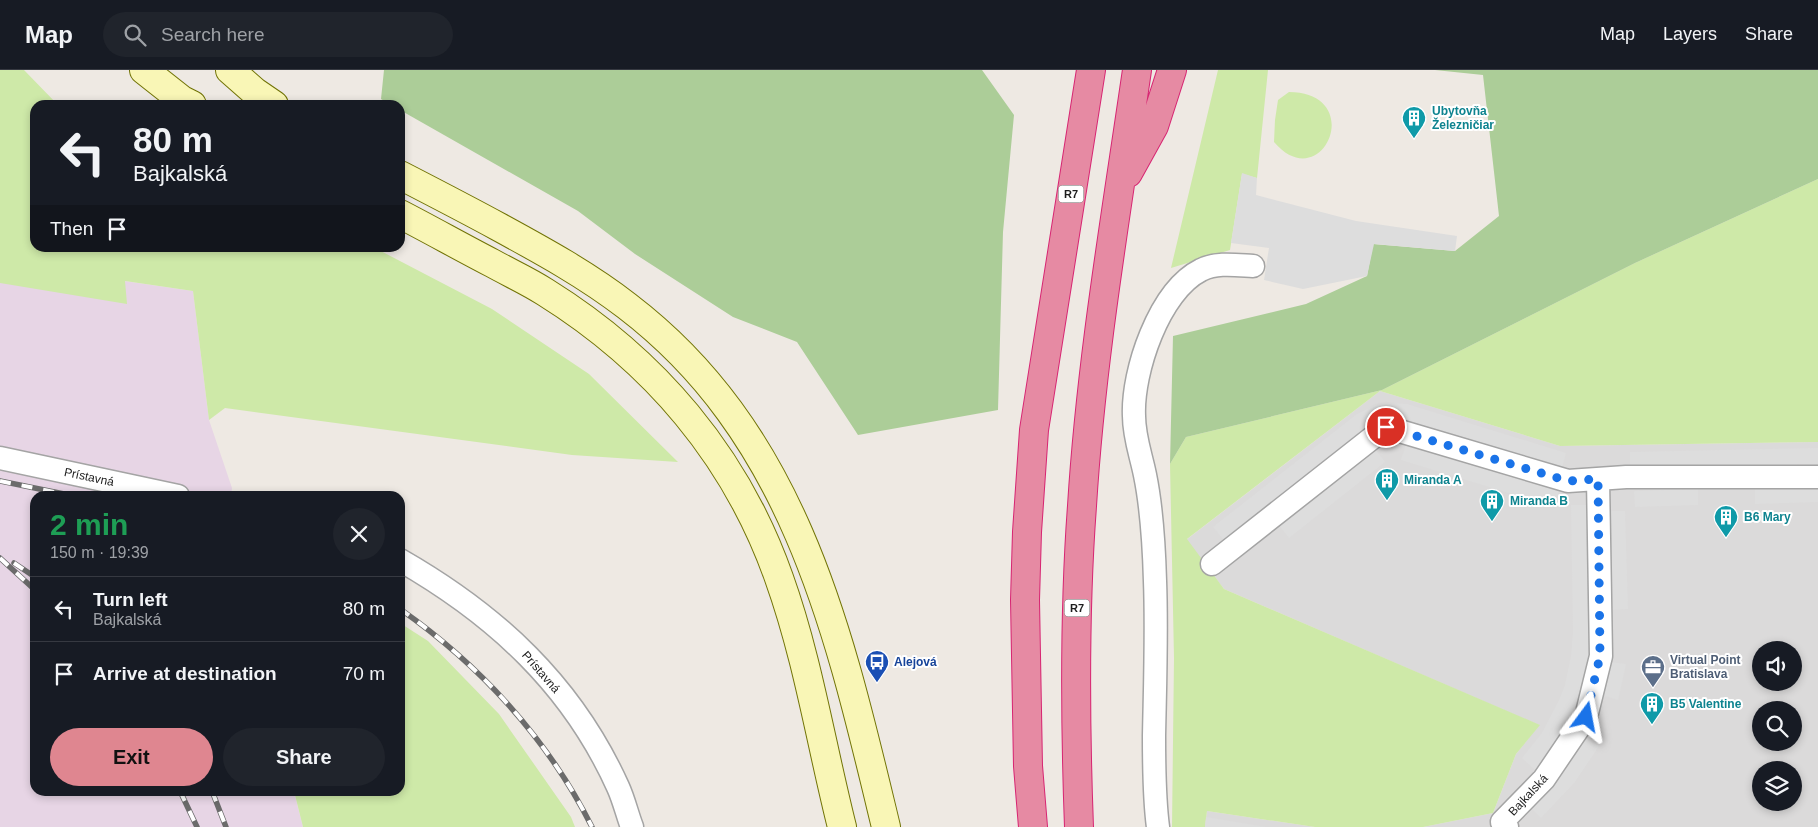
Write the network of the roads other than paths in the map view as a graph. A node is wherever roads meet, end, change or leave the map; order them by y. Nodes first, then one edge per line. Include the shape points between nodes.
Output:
1 (144, 70) edge
2 (230, 70) edge
3 (1137, 70) edge
4 (1172, 70) edge
5 (1087, 75) edge
6 (182, 100) edge
7 (267, 100) edge
8 (405, 177) edge
9 (1120, 188) junction
10 (405, 217) edge
11 (1253, 266) dead end
12 (0, 458) edge
13 (1818, 477) edge
14 (1598, 479) junction
15 (155, 491) edge
16 (405, 563) edge
17 (1212, 564) dead end
18 (833, 790) junction
19 (1502, 825) edge
20 (632, 827) edge
21 (822, 827) edge
22 (842, 827) edge
23 (886, 827) edge
24 (1033, 827) edge
25 (1080, 827) edge
26 (1158, 827) edge

1 - 6 main road
2 - 7 main road
3 - 9 highway, R7
4 - 9 highway via 1154,126
5 - 24 highway, R7 via 1034,430 1025,600 1028,766
8 - 23 main road via 561,261 613,296 684,357 733,415 763,460 803,540 816,574 853,690
9 - 25 highway, R7 via 1092,389 1082,506 1076,618
10 - 18 main road via 544,291 592,324 642,366 699,430 729,471 780,579 800,642
11 - 26 street via 1216,265 1200,270 1180,285 1161,314 1137,377 1136,439 1145,476 1155,582 1154,766
12 - 15 street, Prístavná
13 - 14 street
14 - 17 street via 1568,481 1386,427
14 - 19 street, Bajkalská via 1600,656 1586,717 1544,779
16 - 20 street, Prístavná via 475,608 511,638 550,681 597,745 619,789
18 - 21 main road
18 - 22 main road

